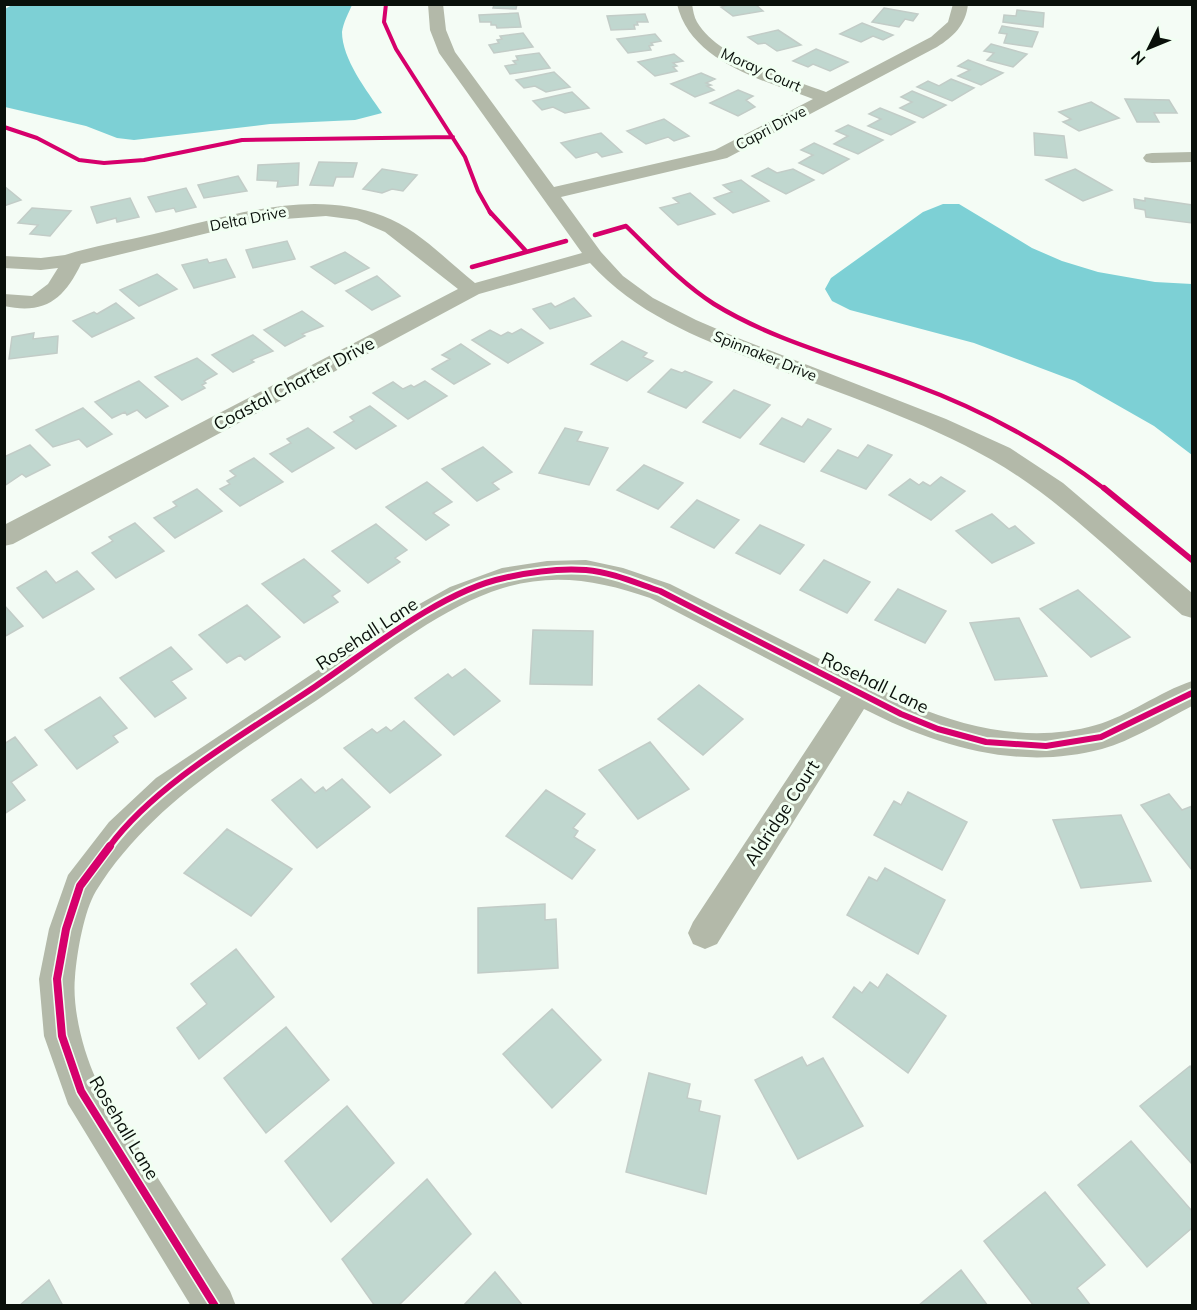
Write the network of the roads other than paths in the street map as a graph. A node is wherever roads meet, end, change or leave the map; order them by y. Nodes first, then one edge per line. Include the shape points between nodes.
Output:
1 (436, 4) edge
2 (684, 4) edge
3 (961, 4) edge
4 (826, 98) junction
5 (1192, 157) edge
6 (1152, 158) dead end
7 (549, 194) junction
8 (594, 256) junction
9 (73, 259) junction
10 (6, 265) edge
11 (472, 290) junction
12 (4, 300) edge
13 (4, 537) edge
14 (1192, 608) edge
15 (859, 693) junction
16 (1192, 693) edge
17 (705, 933) dead end
18 (215, 1305) edge

1 - 7 street, Spinnaker Drive via 438,32 447,54
2 - 4 street, Moray Court via 692,29 712,47 749,67
3 - 4 street, Capri Drive via 960,14 946,34
4 - 7 street, Capri Drive via 721,153
5 - 6 street
7 - 8 street, Spinnaker Drive
8 - 11 street, Coastal Charter Drive
8 - 14 street, Spinnaker Drive via 616,280 688,326 938,424 1001,454 1054,489
9 - 10 street, Delta Drive
9 - 11 street, Delta Drive via 257,214 348,213 391,228
9 - 12 street via 61,285 48,296 23,303
11 - 13 street, Coastal Charter Drive
15 - 16 street, Rosehall Lane via 938,729 986,742 1046,746 1101,737
15 - 17 street, Aldridge Court
15 - 18 street, Rosehall Lane via 660,591 586,570 547,571 492,582 460,594 415,620 167,787 120,832 80,886 66,929 57,979 62,1036 81,1090

